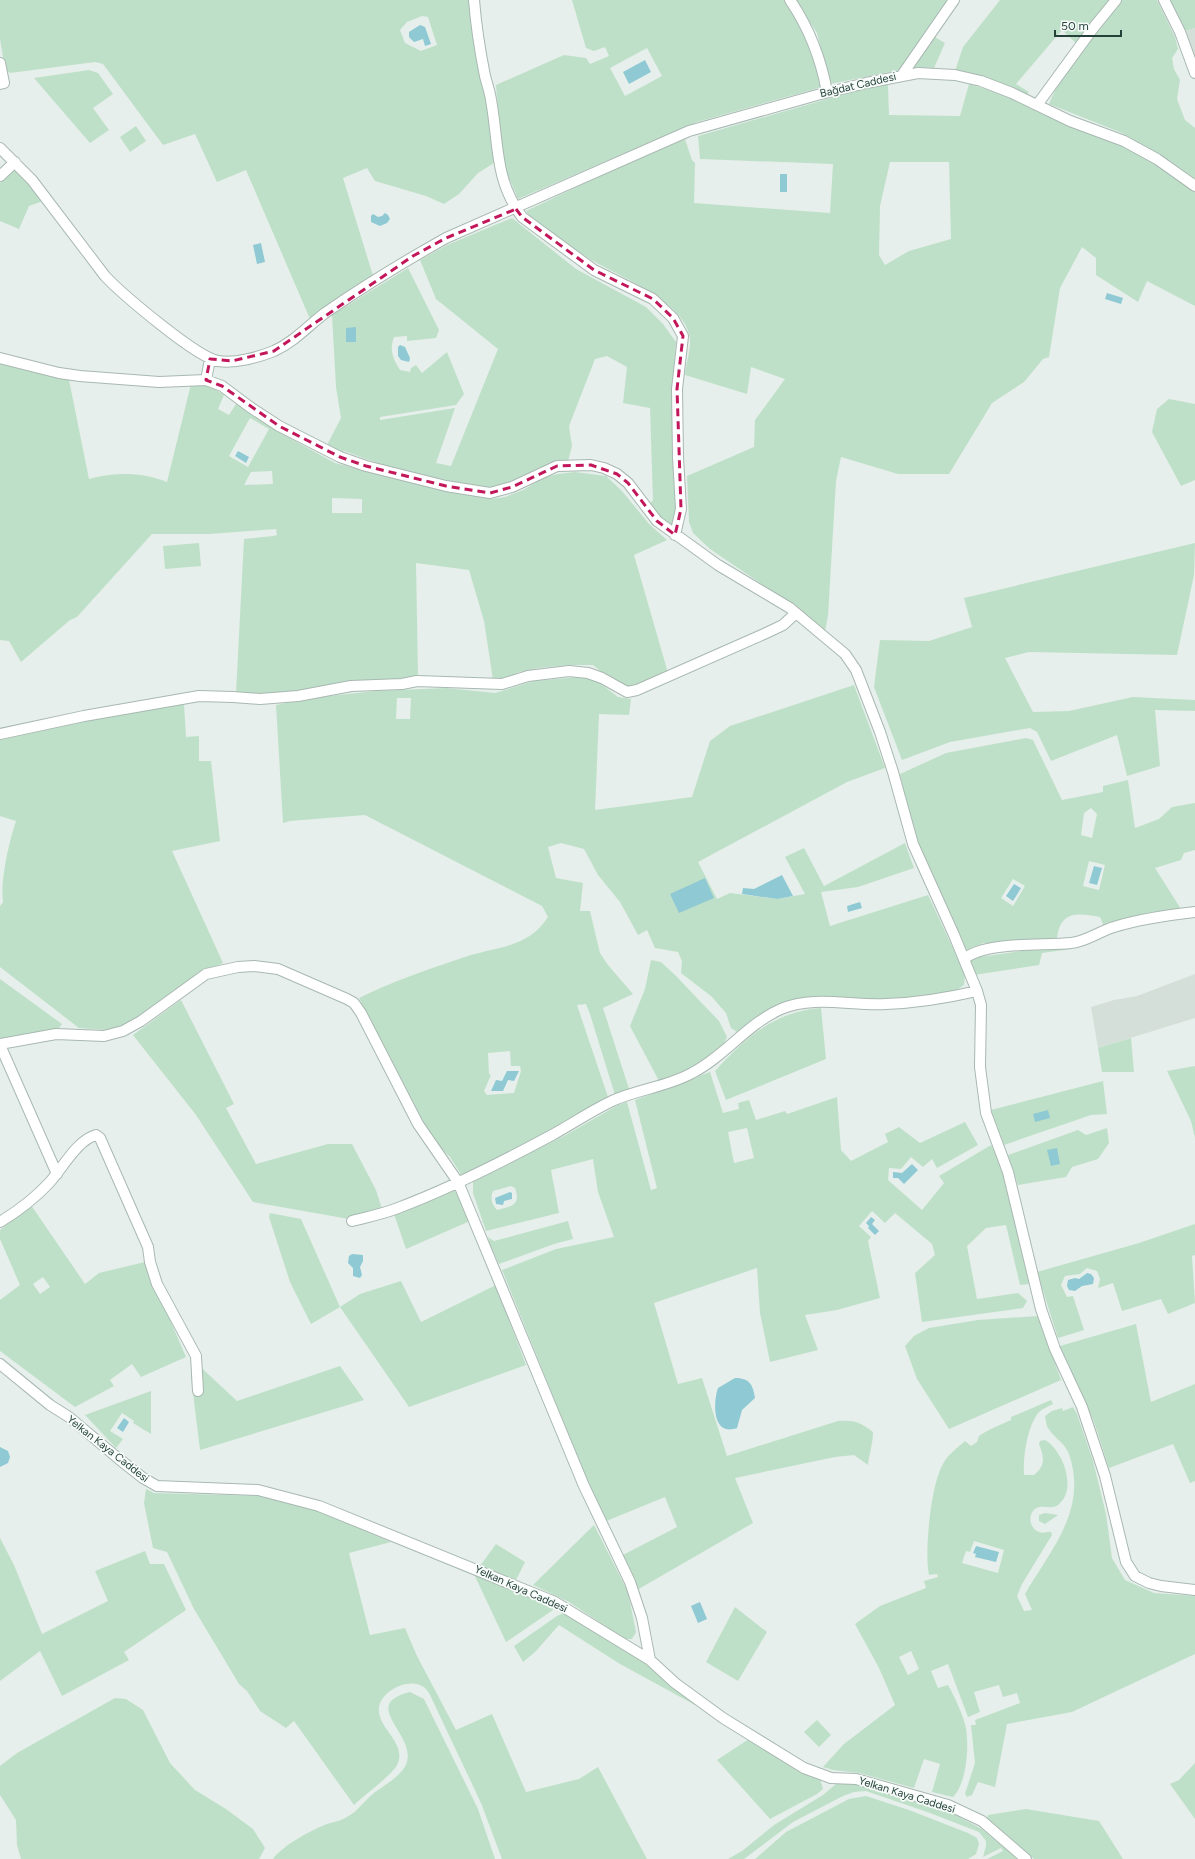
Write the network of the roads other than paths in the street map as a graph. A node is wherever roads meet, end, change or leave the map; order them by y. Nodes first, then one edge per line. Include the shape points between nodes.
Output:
1 (474, 0) edge
2 (790, 0) edge
3 (954, 0) edge
4 (1116, 0) edge
5 (1164, 0) edge
6 (0, 63) edge
7 (1195, 73) edge
8 (902, 76) junction
9 (0, 84) edge
10 (827, 92) junction
11 (1037, 105) junction
12 (0, 148) edge
13 (15, 162) junction
14 (0, 176) edge
15 (1195, 186) edge
16 (516, 208) junction
17 (0, 358) edge
18 (210, 359) junction
19 (206, 380) junction
20 (675, 535) junction
21 (796, 613) junction
22 (0, 734) edge
23 (1195, 912) edge
24 (964, 959) junction
25 (977, 991) junction
26 (0, 1044) edge
27 (57, 1174) junction
28 (458, 1182) junction
29 (352, 1221) dead end
30 (0, 1222) edge
31 (0, 1364) edge
32 (198, 1391) dead end
33 (1195, 1590) edge
34 (650, 1660) junction
35 (1026, 1859) edge

1 - 16 street via 480,50 491,98 499,167
2 - 10 street via 808,29
3 - 8 street
4 - 11 street
5 - 7 street via 1180,32
6 - 9 street via 4,83
8 - 10 street, Bağdat Caddesi
8 - 11 street, Bağdat Caddesi via 955,76 981,81
10 - 16 street, Bağdat Caddesi via 689,131
11 - 15 street, Bağdat Caddesi via 1070,122 1124,141 1157,159
12 - 13 street
13 - 14 street
13 - 18 street via 118,290
16 - 18 street, Bağdat Caddesi via 446,238 413,256 327,312 298,337 274,351 232,361
16 - 20 street via 522,217 594,270 653,299 673,318 683,336 677,389 681,509
17 - 19 street via 80,376 159,382
18 - 19 street
19 - 20 street via 222,386 279,426 340,457 446,486 490,493 512,487 557,466 591,465 604,468 628,483 657,522
20 - 21 street
21 - 22 street via 783,625 764,634 637,690 627,692 602,678 569,671 528,676 502,684 417,681 351,686 298,696 260,699 199,696
21 - 24 street via 845,654 856,670 880,732 913,844
23 - 24 street via 1113,927 1073,943 984,949 969,954
24 - 25 street
25 - 28 street via 952,997 885,1004 799,1003 758,1021 721,1054 693,1073 666,1085 612,1101 523,1151
25 - 33 street via 981,1005 980,1067 986,1113 1008,1172 1042,1309 1055,1349 1082,1407 1105,1476 1126,1562 1135,1576 1149,1583
26 - 27 street
26 - 28 street via 56,1034 104,1036 123,1031 142,1021 206,974 254,966 278,969 354,1003 418,1124
27 - 30 street via 34,1197
27 - 32 street via 86,1138 96,1135 100,1138 148,1247 157,1284 196,1356
28 - 29 street via 397,1208
28 - 34 street via 586,1490 630,1582 642,1618
31 - 34 street, Yelkan Kaya Caddesi via 143,1478 157,1486 258,1490 319,1506 555,1602
34 - 35 street, Yelkan Kaya Caddesi via 723,1718 804,1768 831,1778 856,1779 948,1805 982,1821

